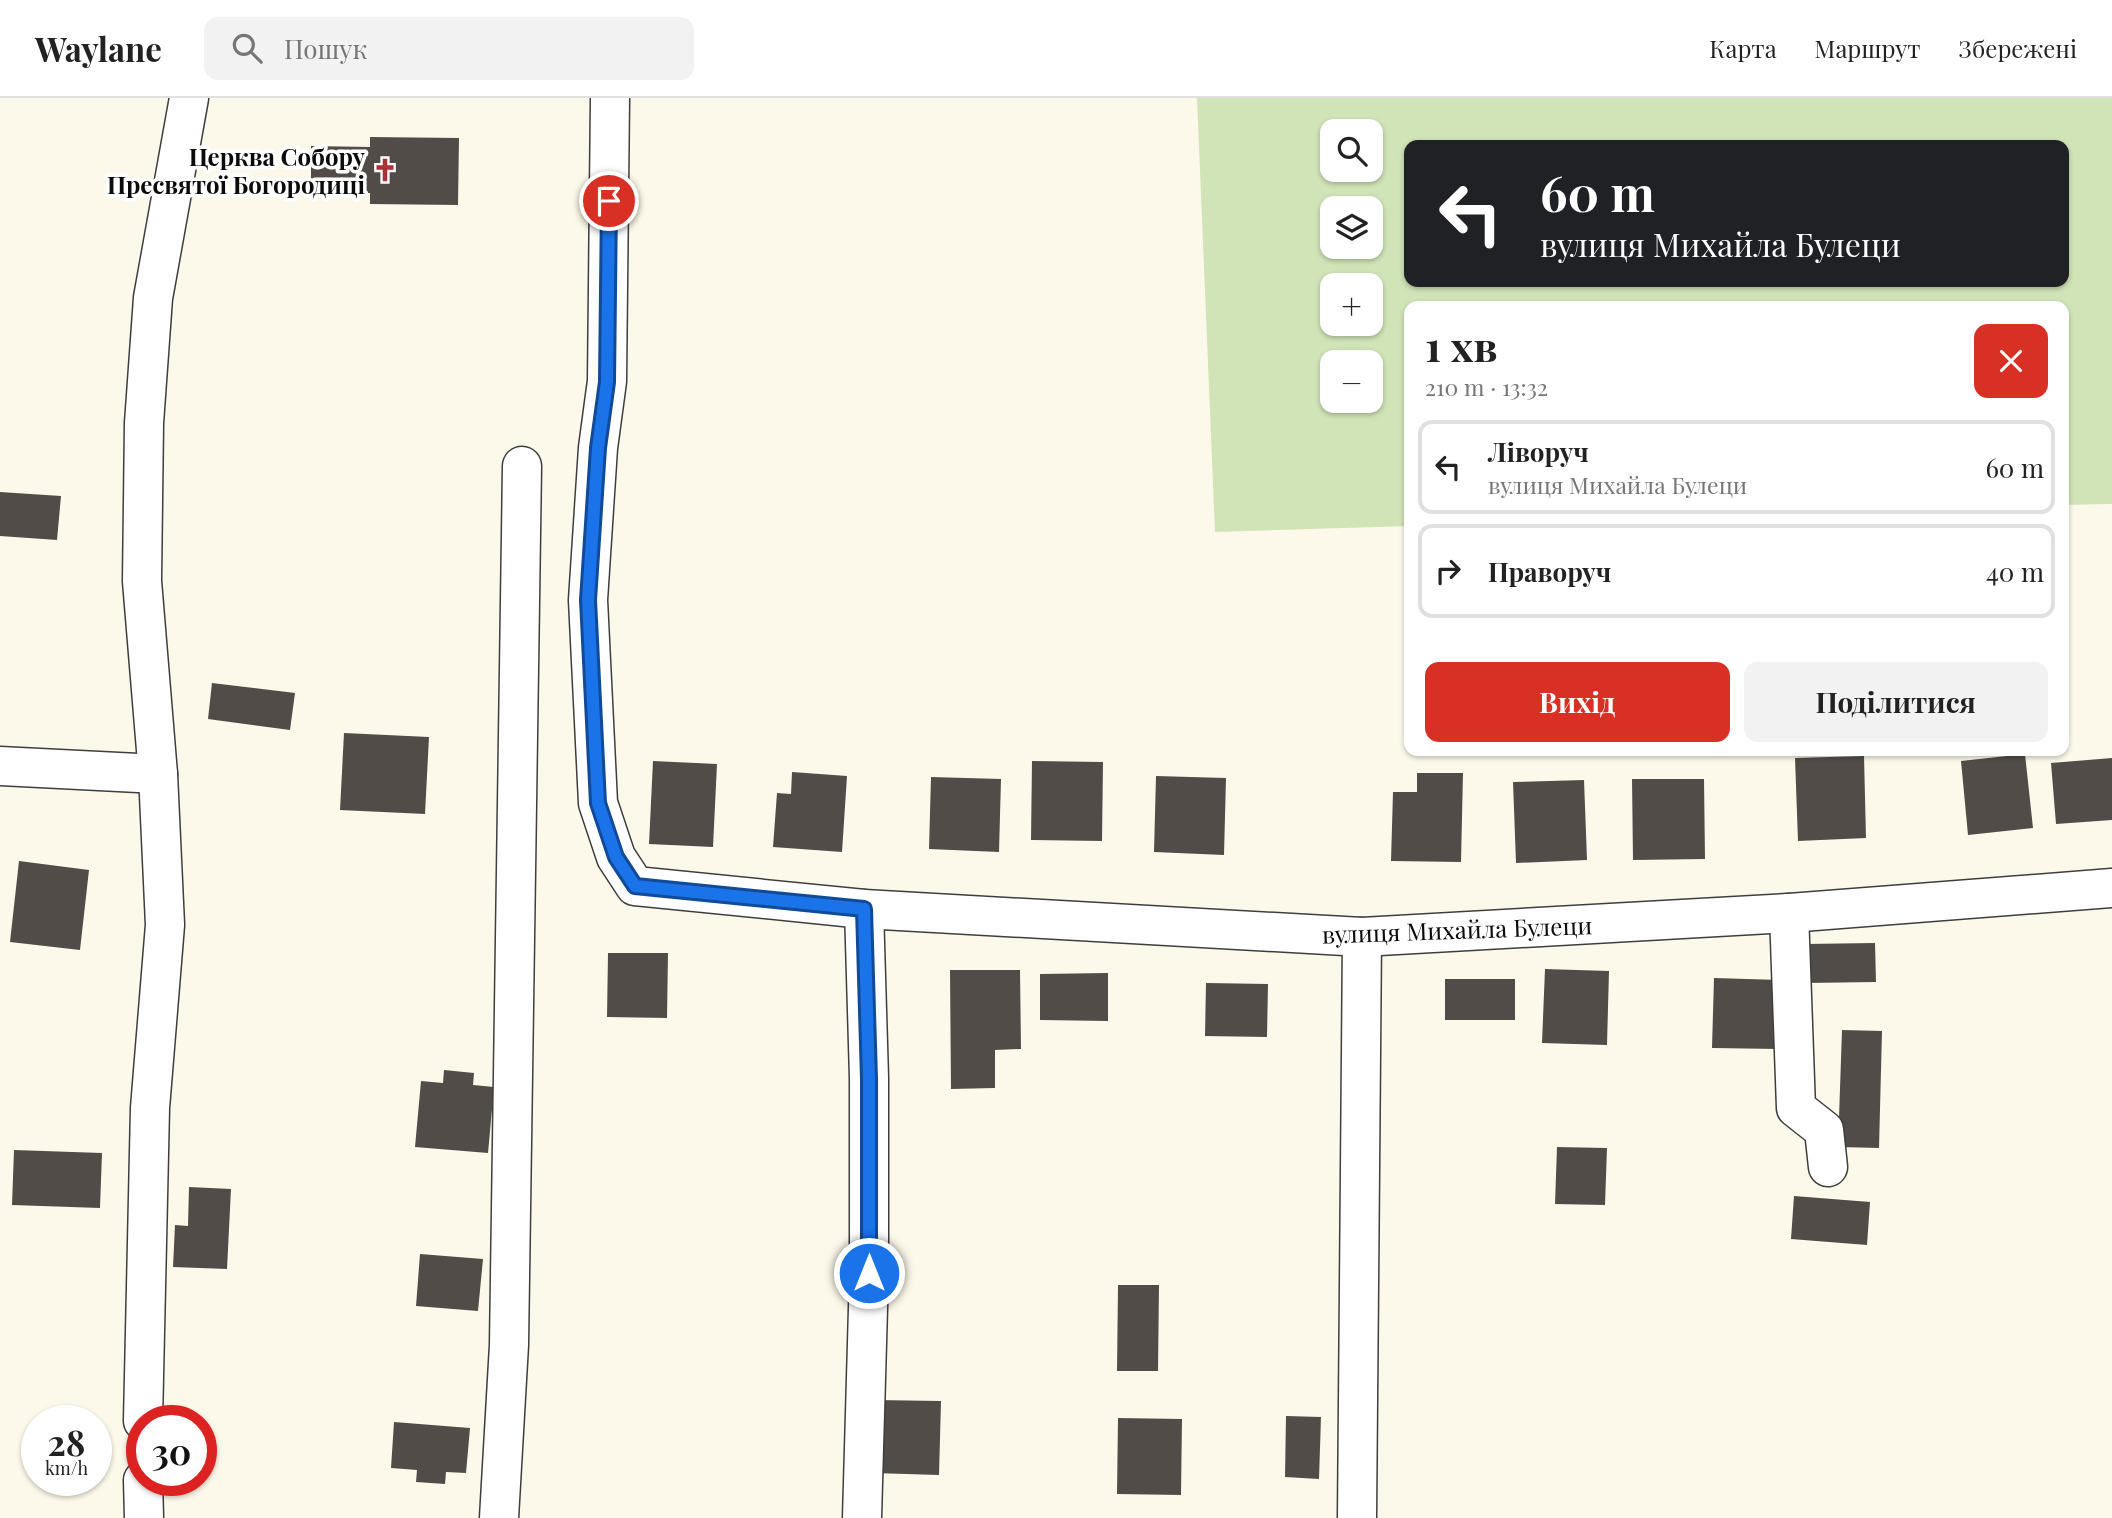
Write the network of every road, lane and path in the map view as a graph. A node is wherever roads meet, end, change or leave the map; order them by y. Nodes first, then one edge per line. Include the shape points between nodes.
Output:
1 (189, 98) edge
2 (610, 98) edge
3 (522, 466) dead end
4 (0, 766) edge
5 (158, 774) junction
6 (2112, 888) edge
7 (864, 909) junction
8 (1789, 913) junction
9 (1362, 937) junction
10 (1828, 1167) dead end
11 (143, 1405) edge
12 (143, 1496) edge
13 (144, 1518) edge
14 (499, 1518) edge
15 (862, 1518) edge
16 (1357, 1518) edge

1 - 5 street via 153,298 144,423 142,581
2 - 7 street, вулиця Михайла Булеци via 607,382 588,600 598,803 616,857 635,886
3 - 14 street via 509,1345
4 - 5 street
5 - 11 street via 165,925 149,1108
6 - 8 street, вулиця Михайла Булеци
7 - 9 street, вулиця Михайла Булеци
7 - 15 street via 869,1273
8 - 9 street, вулиця Михайла Булеци
8 - 10 street via 1796,1108 1825,1130
9 - 16 street
12 - 13 street

